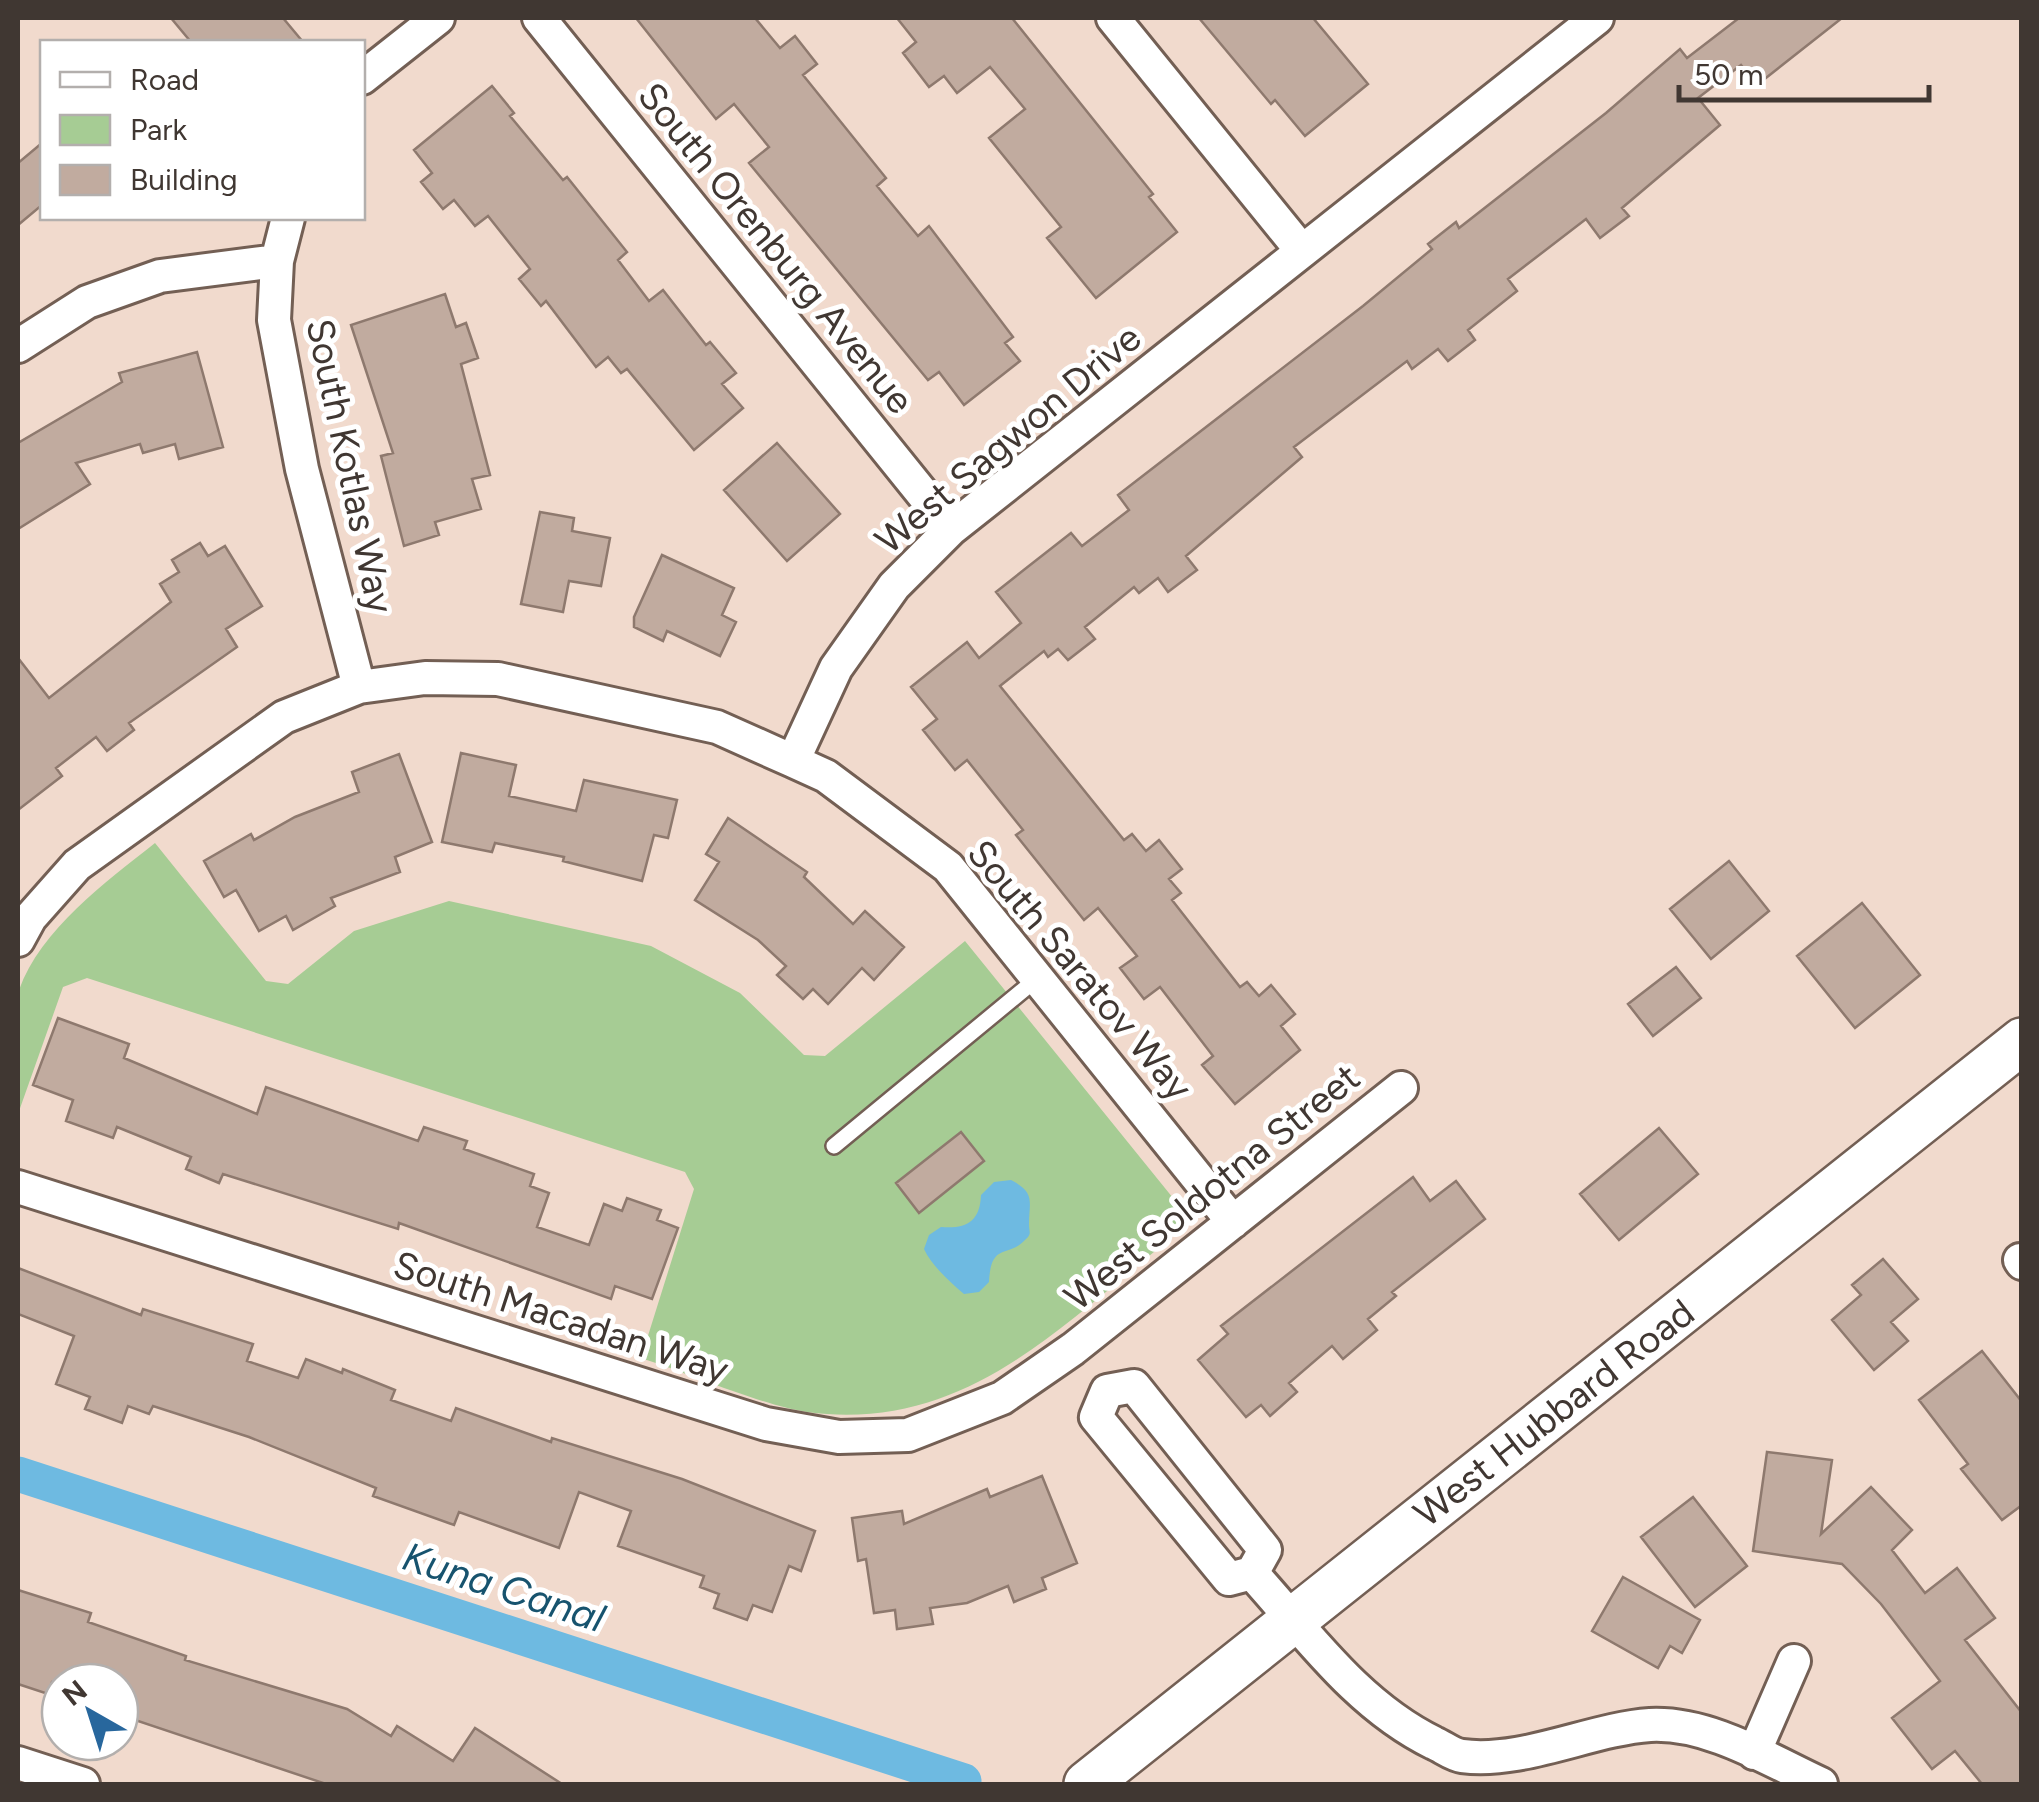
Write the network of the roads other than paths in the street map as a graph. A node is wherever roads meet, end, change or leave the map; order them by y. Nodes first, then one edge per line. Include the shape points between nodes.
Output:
1 (438, 18) edge
2 (539, 18) edge
3 (1113, 18) edge
4 (1597, 18) edge
5 (365, 76) edge
6 (287, 220) edge
7 (1302, 251) junction
8 (277, 261) junction
9 (18, 346) edge
10 (951, 529) junction
11 (359, 687) junction
12 (793, 761) junction
13 (18, 940) edge
14 (1039, 977) junction
15 (2022, 1042) edge
16 (1401, 1088) dead end
17 (834, 1146) dead end
18 (18, 1187) edge
19 (1232, 1222) junction
20 (1073, 1350) junction
21 (1107, 1392) junction
22 (1252, 1573) junction
23 (1293, 1621) junction
24 (1794, 1661) dead end
25 (1754, 1753) junction
26 (18, 1763) edge
27 (83, 1784) edge
28 (1087, 1784) edge
29 (1821, 1784) edge

1 - 5 street
2 - 10 street, South Orenburg Avenue
3 - 7 street
4 - 7 street, West Sagwon Drive
6 - 8 street, South Kotlas Way
7 - 10 street, West Sagwon Drive
8 - 9 street via 160,276 88,302
8 - 11 street, South Kotlas Way via 274,320 302,470
10 - 12 street, West Sagwon Drive via 894,586 836,668
11 - 12 street via 425,678 498,680 717,727
11 - 13 street via 284,716 77,866
12 - 14 street, South Saratov Way via 826,776 948,867
14 - 17 lane
14 - 19 street, South Saratov Way
15 - 23 street, West Hubbard Road
16 - 19 street, West Soldotna Street
18 - 20 street, South Macadan Way via 766,1424 839,1437 908,1435 1002,1398
19 - 20 street, West Soldotna Street
20 - 21 street
21 - 22 street via 1096,1417 1229,1579
21 - 22 street via 1134,1386 1182,1445 1266,1550
22 - 23 street
23 - 25 street via 1337,1671 1404,1728 1460,1756 1554,1748 1648,1725 1680,1727
23 - 28 street, West Hubbard Road
24 - 25 street
25 - 29 street
26 - 27 street

